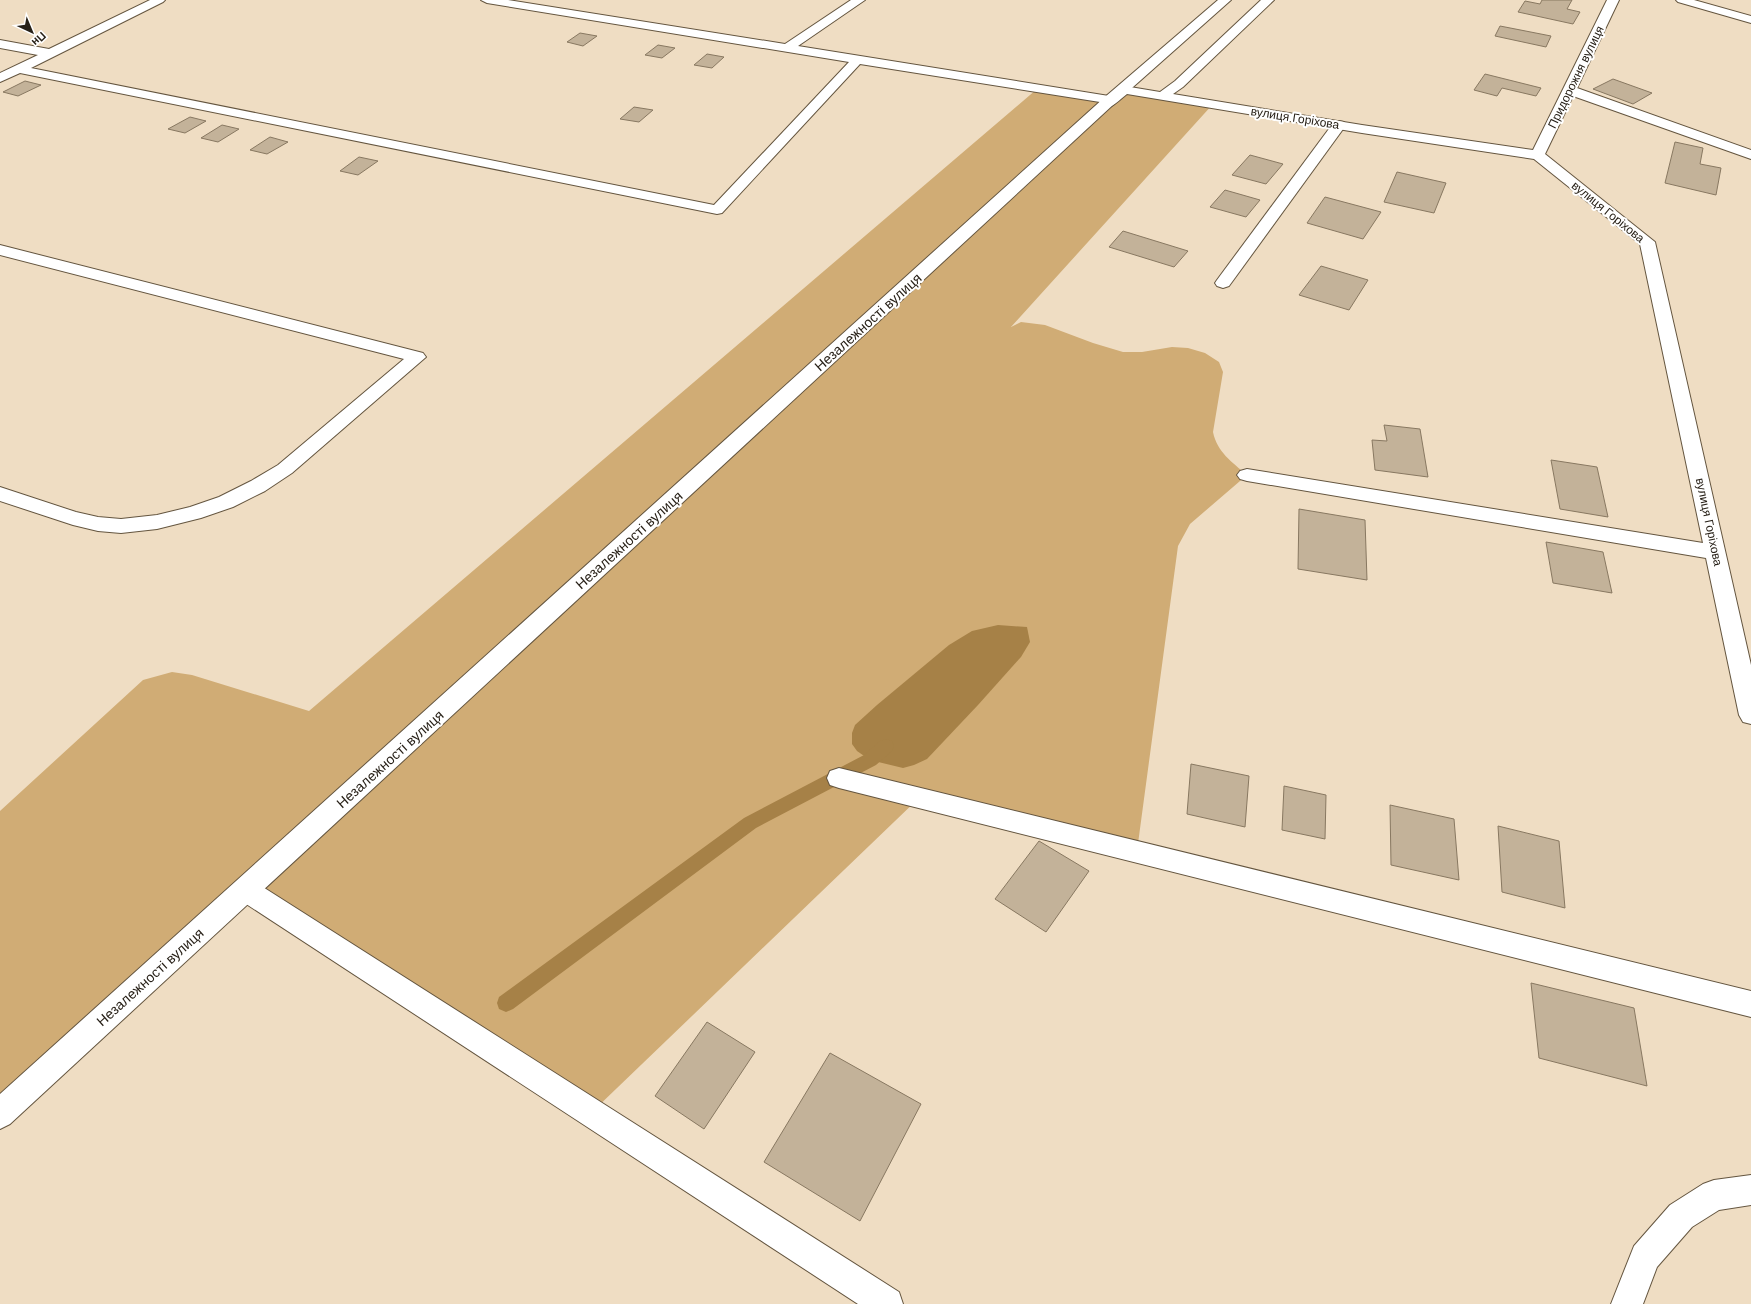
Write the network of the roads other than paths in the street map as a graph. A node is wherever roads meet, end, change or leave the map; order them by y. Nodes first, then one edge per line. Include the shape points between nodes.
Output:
1 (159, 0) edge
2 (487, 0) edge
3 (860, 0) edge
4 (1225, 0) edge
5 (1268, 0) edge
6 (1614, 0) edge
7 (1682, 0) edge
8 (1751, 20) edge
9 (0, 44) edge
10 (788, 48) junction
11 (50, 54) junction
12 (857, 60) junction
13 (19, 69) junction
14 (0, 78) edge
15 (1569, 90) junction
16 (1117, 95) junction
17 (1162, 96) junction
18 (1339, 125) junction
19 (1751, 154) edge
20 (1538, 155) junction
21 (0, 250) edge
22 (1224, 283) dead end
23 (1247, 475) dead end
24 (0, 494) edge
25 (1715, 552) junction
26 (1751, 715) edge
27 (839, 778) dead end
28 (246, 890) junction
29 (1751, 1004) edge
30 (0, 1114) edge
31 (1751, 1190) edge
32 (887, 1304) edge
33 (1626, 1304) edge

1 - 11 street
2 - 10 street
3 - 10 street
4 - 16 street, Незалежності вулиця
5 - 17 street via 1180,84
6 - 15 street, Придорожня вулиця
7 - 8 street
9 - 11 street
10 - 12 street
11 - 13 street
12 - 13 street via 717,210
12 - 16 street
13 - 14 street
15 - 19 street
15 - 20 street, Придорожня вулиця
16 - 17 street
16 - 28 street, Незалежності вулиця
17 - 18 street, вулиця Горіхова
18 - 20 street, вулиця Горіхова
18 - 22 street
20 - 25 street, вулиця Горіхова via 1647,242
21 - 24 street via 417,357 285,469 226,502 194,513 157,522 121,526 98,524
23 - 25 street
25 - 26 street, вулиця Горіхова
27 - 29 street
28 - 30 street, Незалежності вулиця
28 - 32 street
31 - 33 street via 1714,1195 1681,1216 1645,1257

